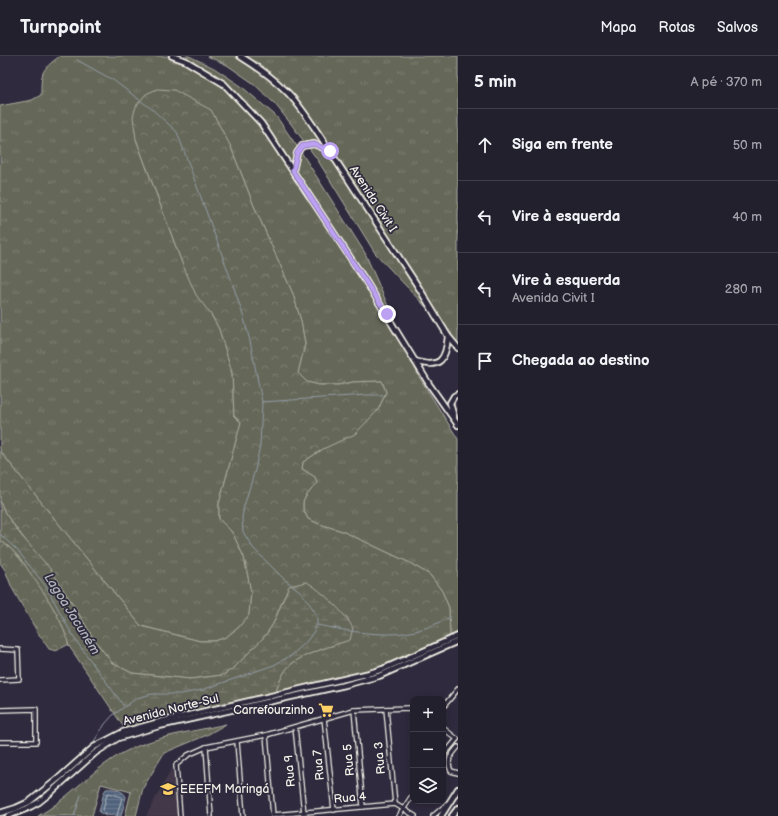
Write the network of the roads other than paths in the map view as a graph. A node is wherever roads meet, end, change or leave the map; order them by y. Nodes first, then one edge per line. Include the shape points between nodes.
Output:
1 (172, 56) edge
2 (240, 56) edge
3 (330, 151) junction
4 (293, 171) junction
5 (448, 336) junction
6 (458, 348) edge
7 (415, 361) junction
8 (458, 394) edge
9 (458, 425) edge
10 (458, 636) edge
11 (458, 641) edge
12 (0, 649) edge
13 (0, 680) edge
14 (458, 689) edge
15 (446, 703) edge
16 (410, 708) edge
17 (386, 709) junction
18 (0, 710) edge
19 (354, 710) junction
20 (324, 718) junction
21 (295, 727) junction
22 (446, 731) edge
23 (266, 736) junction
24 (457, 740) edge
25 (0, 742) edge
26 (237, 742) junction
27 (458, 747) edge
28 (206, 748) junction
29 (446, 753) edge
30 (458, 774) edge
31 (458, 789) edge
32 (410, 798) edge
33 (451, 800) junction
34 (394, 804) junction
35 (363, 807) junction
36 (458, 808) edge
37 (403, 809) junction
38 (334, 810) junction
39 (304, 812) junction
40 (0, 813) edge
41 (8, 816) edge
42 (180, 816) edge
43 (211, 816) edge
44 (243, 816) edge
45 (273, 816) edge
46 (399, 816) edge
47 (415, 816) edge
48 (433, 816) edge
49 (441, 816) edge
50 (452, 816) edge

1 - 4 main road via 186,61 224,84 261,123
2 - 3 main road, Avenida Civit I via 286,91
3 - 4 main road via 314,144 302,146 297,153
3 - 5 main road, Avenida Civit I
4 - 7 main road
5 - 6 main road, Avenida Civit I
5 - 7 main road via 448,344 441,360 434,365
7 - 9 main road
8 - 9 main road via 450,403
10 - 40 main road, Avenida Norte-Sul via 370,673 123,732 94,748 29,802
11 - 41 main road, Avenida Norte-Sul via 379,676 159,726 118,738 95,753 39,802
12 - 13 street via 18,650 19,679
14 - 15 street
16 - 17 street
17 - 19 street
17 - 34 street, Rua 3
18 - 25 street via 36,710 36,742
19 - 20 street
19 - 35 street, Rua 5
20 - 21 street
20 - 38 street, Rua 7
21 - 23 street
21 - 39 street, Rua 9
22 - 24 street
23 - 26 street
23 - 45 street
24 - 29 street
26 - 28 street
26 - 44 street
27 - 30 street via 448,766 451,771
28 - 42 street via 188,755 176,765
28 - 43 street
31 - 33 main road
32 - 37 street
33 - 48 street
33 - 49 main road
34 - 35 street, Rua 4
34 - 37 street
35 - 38 street, Rua 4
36 - 50 main road
37 - 46 street
37 - 47 street
38 - 39 street, Rua 4
39 - 45 street, Rua 4

